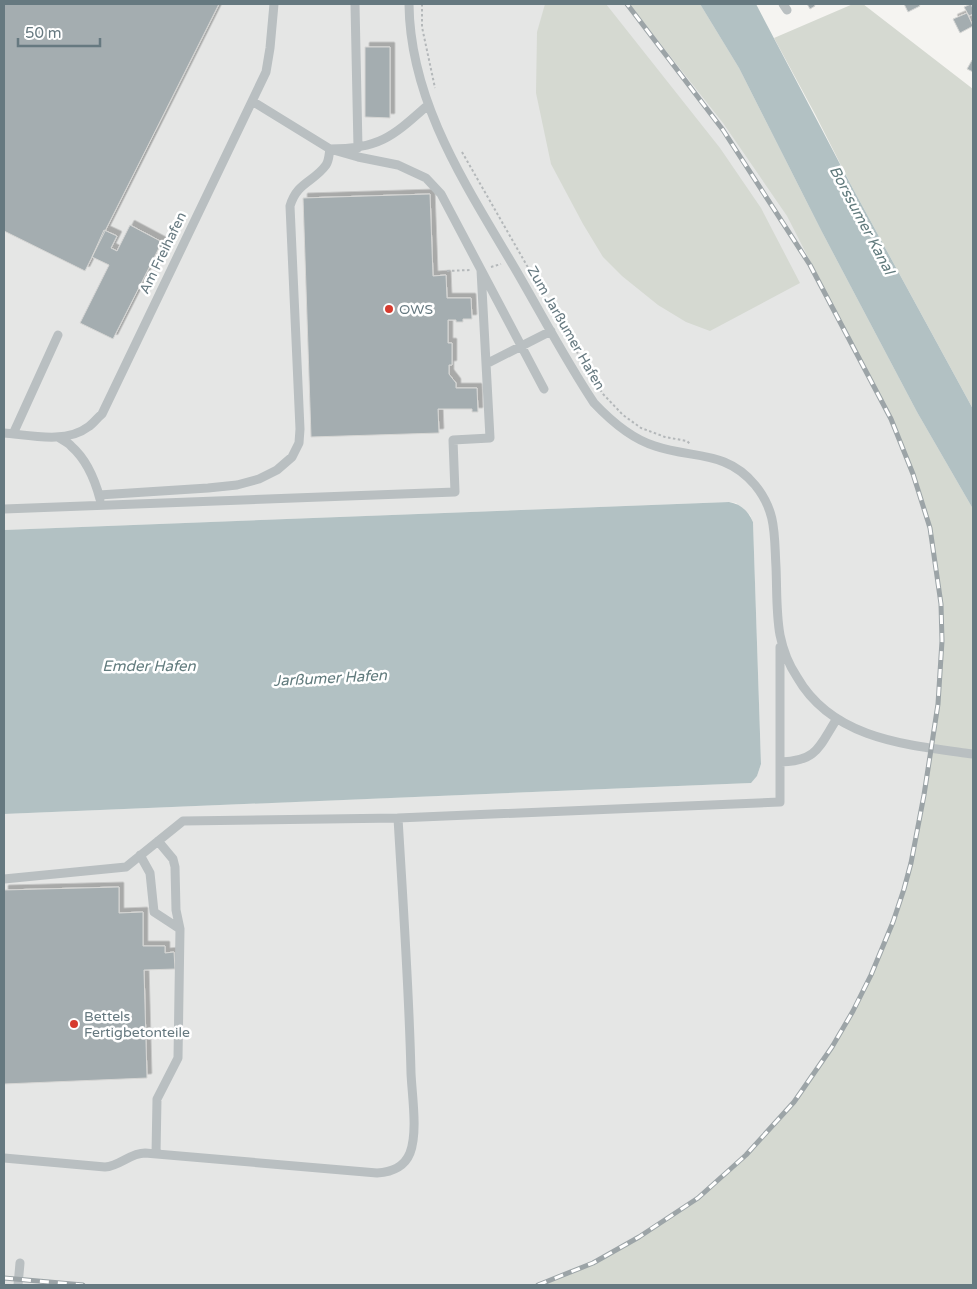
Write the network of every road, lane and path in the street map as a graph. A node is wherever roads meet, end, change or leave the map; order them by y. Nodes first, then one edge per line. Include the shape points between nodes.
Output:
1 (274, 4) edge
2 (355, 4) edge
3 (409, 4) edge
4 (422, 4) edge
5 (436, 95) dead end
6 (252, 101) junction
7 (428, 105) junction
8 (358, 148) junction
9 (330, 149) junction
10 (460, 150) dead end
11 (481, 270) junction
12 (551, 331) junction
13 (58, 335) dead end
14 (521, 346) junction
15 (486, 364) junction
16 (544, 388) dead end
17 (9, 433) edge
18 (58, 437) junction
19 (700, 454) junction
20 (99, 495) junction
21 (101, 505) junction
22 (4, 509) edge
23 (780, 637) junction
24 (836, 720) junction
25 (973, 754) edge
26 (781, 762) junction
27 (398, 818) junction
28 (158, 841) junction
29 (140, 855) junction
30 (4, 879) edge
31 (180, 929) junction
32 (156, 1154) junction
33 (4, 1158) edge
34 (20, 1263) dead end
35 (18, 1285) edge

1 - 6 street, Am Freihafen via 266,72
2 - 8 street
3 - 7 street, Zum Jarßumer Hafen via 415,62
4 - 5 path via 422,27
6 - 9 street
6 - 18 street, Am Freihafen via 102,414 88,428
7 - 8 street via 384,140
7 - 12 street, Zum Jarßumer Hafen via 454,162
8 - 9 street
9 - 11 street via 398,165 426,178 441,194
9 - 20 street via 327,164 298,188 290,206 300,429 299,443 292,457 277,470 237,485
10 - 19 path via 603,394 623,415 642,428 687,441
11 - 14 street
11 - 15 street
12 - 14 street
12 - 19 street, Zum Jarßumer Hafen via 585,389 604,414 645,442
13 - 17 street
14 - 15 street
14 - 16 street
15 - 21 street via 490,438 453,440 455,492
17 - 18 street, Am Freihafen
18 - 20 street via 72,446 85,463
19 - 23 street, Zum Jarßumer Hafen via 741,472 754,484 769,507 775,528
20 - 21 street
21 - 22 street
23 - 24 street, Zum Jarßumer Hafen via 790,666 805,691
23 - 26 street
24 - 25 street, Zum Jarßumer Hafen via 853,729 890,740
24 - 26 street via 811,755
26 - 27 street via 780,802
27 - 28 street via 183,821
27 - 32 street via 413,1129 412,1145 406,1160 393,1171 376,1173
28 - 29 street
28 - 31 street via 173,859 175,867
29 - 30 street via 126,867
29 - 31 street via 150,872 154,912
31 - 32 street via 178,1058 157,1098
32 - 33 street via 134,1154 105,1167
34 - 35 street

